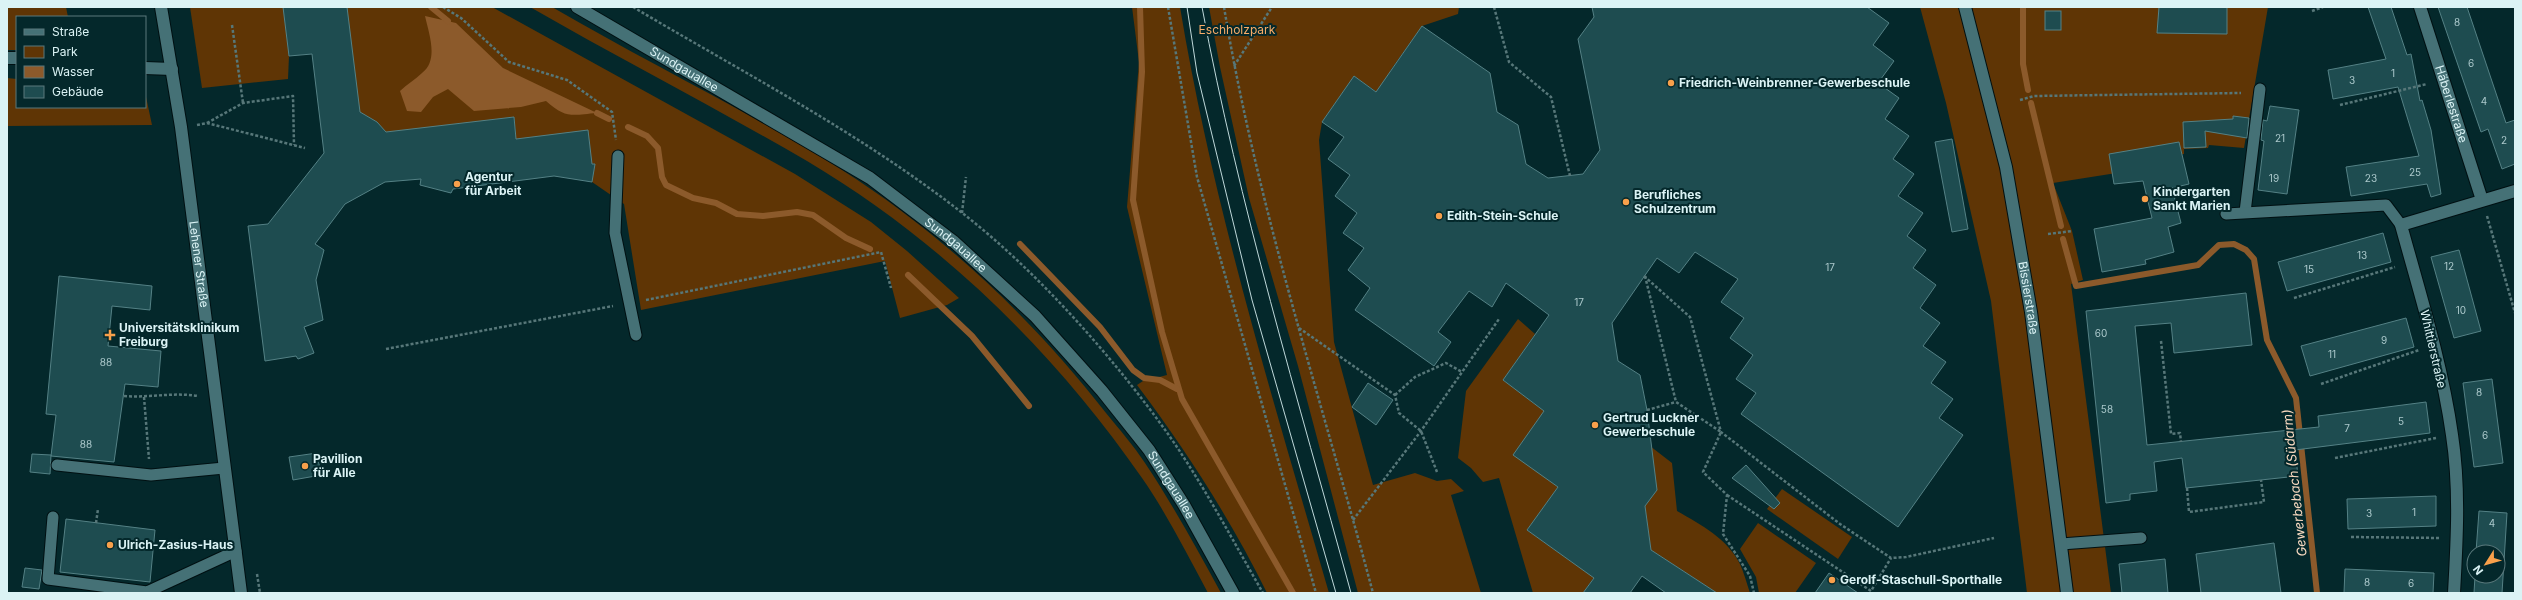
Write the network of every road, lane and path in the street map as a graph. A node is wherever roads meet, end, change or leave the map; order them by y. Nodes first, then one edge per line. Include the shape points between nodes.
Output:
1 (162, 7) edge
2 (443, 7) edge
3 (577, 7) edge
4 (1168, 7) edge
5 (1224, 7) edge
6 (1272, 7) edge
7 (1964, 7) edge
8 (2323, 7) edge
9 (2420, 7) edge
10 (1494, 8) edge
11 (2312, 11) dead end
12 (232, 25) dead end
13 (1234, 66) junction
14 (146, 68) edge
15 (172, 69) junction
16 (2444, 80) junction
17 (2260, 89) dead end
18 (2241, 93) dead end
19 (2020, 100) dead end
20 (243, 103) junction
21 (2340, 105) dead end
22 (207, 123) junction
23 (181, 127) junction
24 (294, 145) junction
25 (305, 148) dead end
26 (618, 156) joint
27 (1570, 176) dead end
28 (966, 177) dead end
29 (2515, 191) edge
30 (2482, 200) junction
31 (2245, 212) junction
32 (962, 213) dead end
33 (2226, 214) dead end
34 (2401, 225) junction
35 (2072, 231) dead end
36 (2048, 234) dead end
37 (2411, 262) junction
38 (891, 288) dead end
39 (2294, 298) dead end
40 (644, 300) dead end
41 (630, 303) junction
42 (2515, 313) edge
43 (1499, 319) dead end
44 (1298, 327) junction
45 (636, 335) dead end
46 (2161, 341) dead end
47 (2434, 346) junction
48 (386, 349) dead end
49 (1462, 372) junction
50 (2321, 384) dead end
51 (1395, 395) junction
52 (124, 396) dead end
53 (144, 397) junction
54 (217, 399) junction
55 (1676, 402) junction
56 (1647, 410) dead end
57 (1421, 431) junction
58 (1721, 432) junction
59 (2452, 434) junction
60 (2181, 442) dead end
61 (2335, 458) dead end
62 (57, 465) dead end
63 (224, 468) junction
64 (1438, 472) dead end
65 (151, 475) junction
66 (2261, 480) dead end
67 (2187, 488) dead end
68 (1727, 495) junction
69 (98, 509) dead end
70 (53, 517) dead end
71 (1354, 520) junction
72 (96, 523) dead end
73 (2351, 537) dead end
74 (2457, 537) junction
75 (1994, 538) dead end
76 (2141, 538) dead end
77 (2062, 544) junction
78 (236, 551) junction
79 (1891, 558) junction
80 (1871, 592) edge
81 (241, 593) edge
82 (1233, 593) edge
83 (1316, 593) edge
84 (1373, 593) edge
85 (1754, 593) edge
86 (2068, 593) edge
87 (2454, 593) edge

1 - 15 street, Lehener Straße
2 - 26 path via 461,18 509,62 567,80 612,112
3 - 82 street, Sundgauallee via 870,178 953,241 1035,316 1102,391 1149,450 1184,505
4 - 83 path via 1197,177
5 - 13 path
6 - 13 path
7 - 77 street, Bissierstraße via 2006,167 2031,312
8 - 11 path
9 - 16 street, Häberlestraße
10 - 27 path via 1509,62 1551,96
12 - 20 path
13 - 44 path via 1258,174
14 - 15 street
15 - 23 street, Lehener Straße
16 - 21 path
16 - 30 street, Häberlestraße
17 - 31 lane
18 - 19 path via 2034,96
20 - 22 path
20 - 24 path via 293,96
22 - 23 path
22 - 24 path
23 - 54 street, Lehener Straße
24 - 25 path
26 - 41 lane via 615,233
28 - 32 path
29 - 30 street
30 - 34 street
30 - 42 path
31 - 33 lane
31 - 34 lane via 2386,205
34 - 37 street, Whittierstraße
35 - 36 path
37 - 39 path
37 - 47 street, Whittierstraße
38 - 40 path via 881,252
41 - 45 lane
41 - 48 path
43 - 49 path
44 - 51 path
44 - 71 path
46 - 60 path via 2171,434 2180,433
47 - 50 path
47 - 59 street, Whittierstraße
49 - 51 path via 1446,363 1415,377
49 - 57 path
51 - 57 path via 1399,413
52 - 53 path
53 - 54 path via 181,393
53 - 65 path
54 - 63 street, Lehener Straße
55 - 56 path
55 - 58 path
55 - 58 path via 1644,276 1690,317
57 - 64 path
57 - 71 path
58 - 68 path via 1703,472
58 - 79 path via 1840,524
59 - 61 path
59 - 74 street, Whittierstraße
62 - 65 lane
63 - 65 lane
63 - 78 street, Lehener Straße
66 - 67 path via 2264,502 2189,512
68 - 80 path
68 - 85 path via 1723,534 1750,576
69 - 72 path
70 - 78 lane via 48,580 147,592
71 - 84 path
73 - 74 path
74 - 87 street, Whittierstraße
75 - 79 path
76 - 77 lane
77 - 86 street, Bissierstraße
78 - 81 street, Lehener Straße
79 - 80 path

